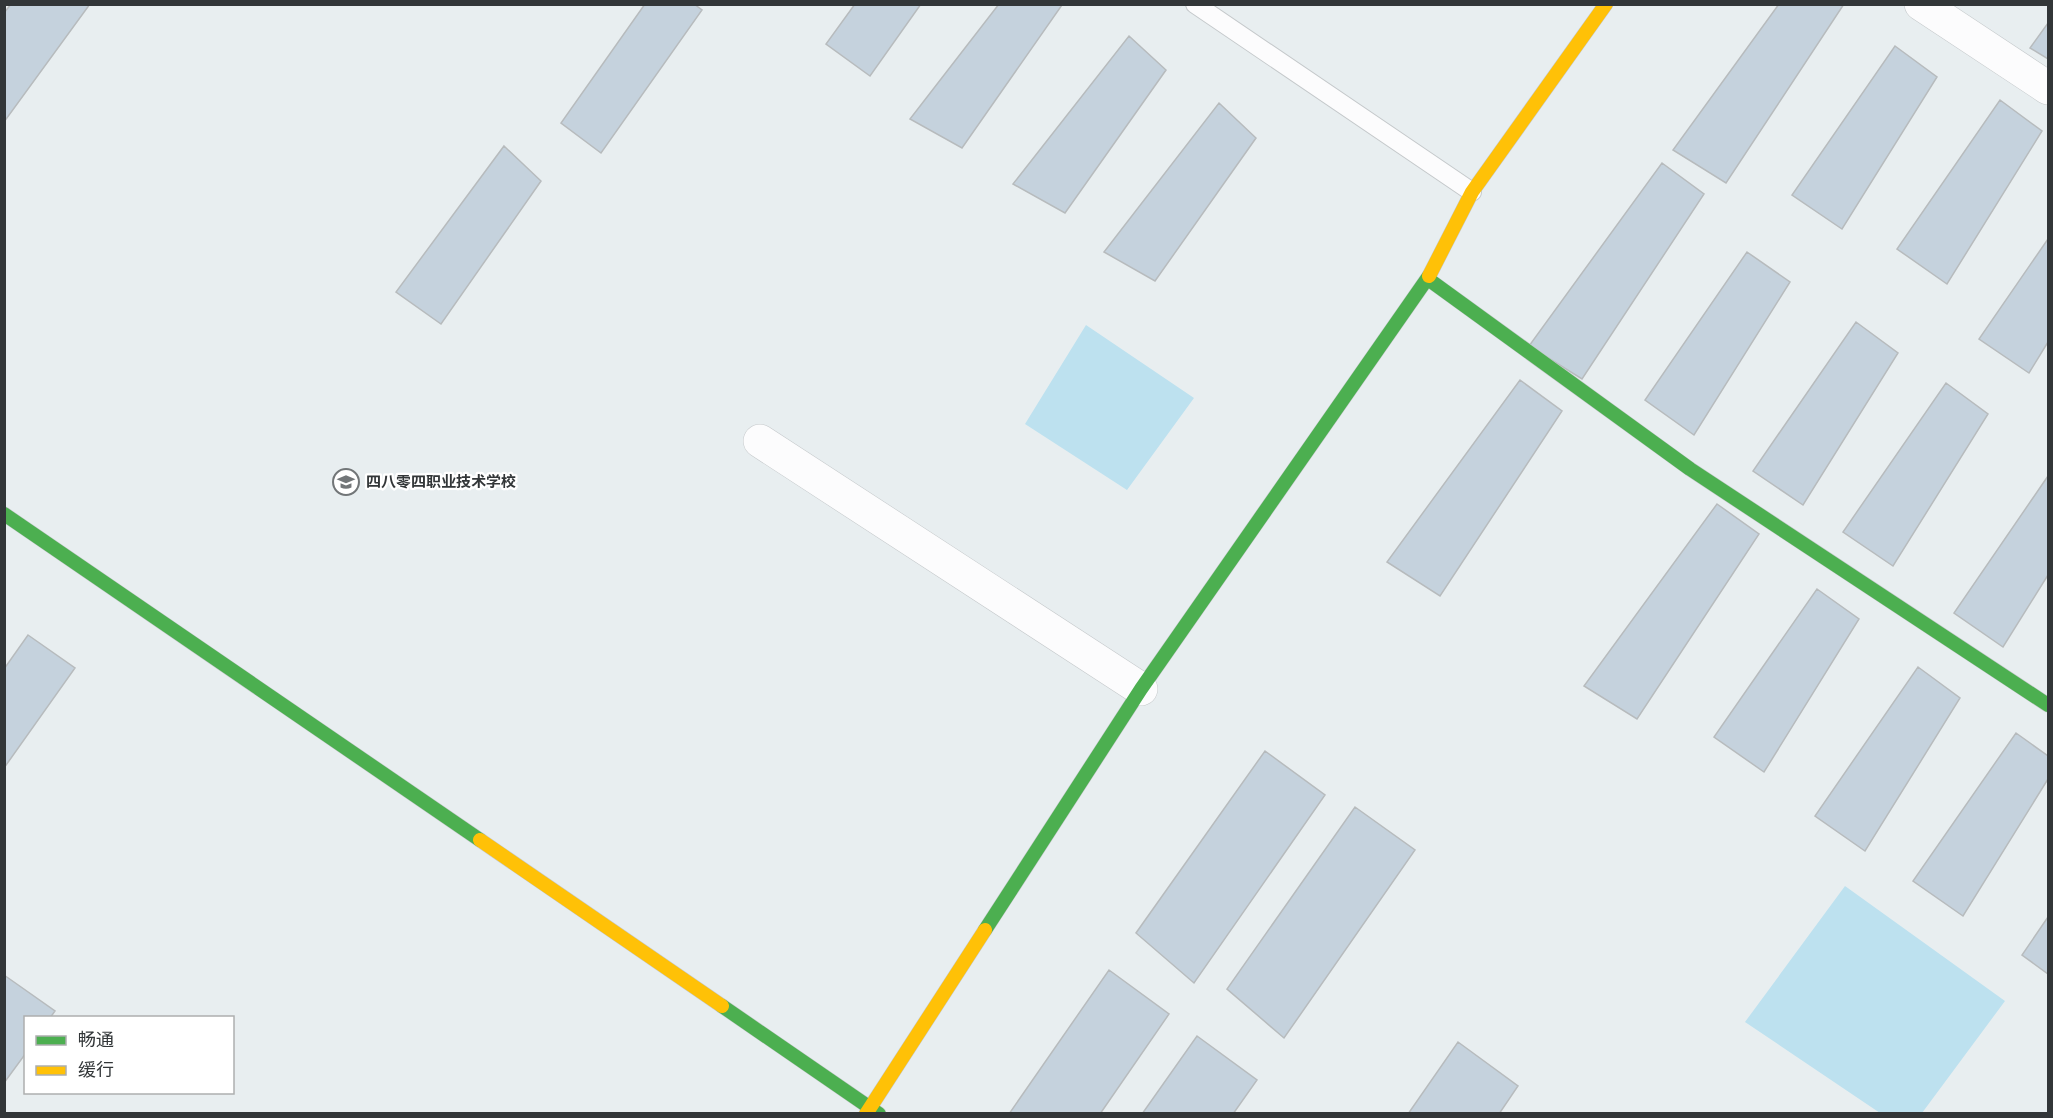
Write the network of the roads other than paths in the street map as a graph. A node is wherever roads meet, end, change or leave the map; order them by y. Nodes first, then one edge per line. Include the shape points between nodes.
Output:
1 (1195, 4) edge
2 (1606, 4) edge
3 (1921, 4) edge
4 (2049, 88) edge
5 (1472, 192) junction
6 (1428, 279) junction
7 (760, 441) dead end
8 (4, 514) edge
9 (1142, 689) junction
10 (2049, 705) edge
11 (872, 1111) edge

1 - 5 lane
2 - 5 street
3 - 4 street
5 - 6 street
6 - 9 street
6 - 10 street via 1690,469
7 - 9 street
8 - 11 street
9 - 11 street

